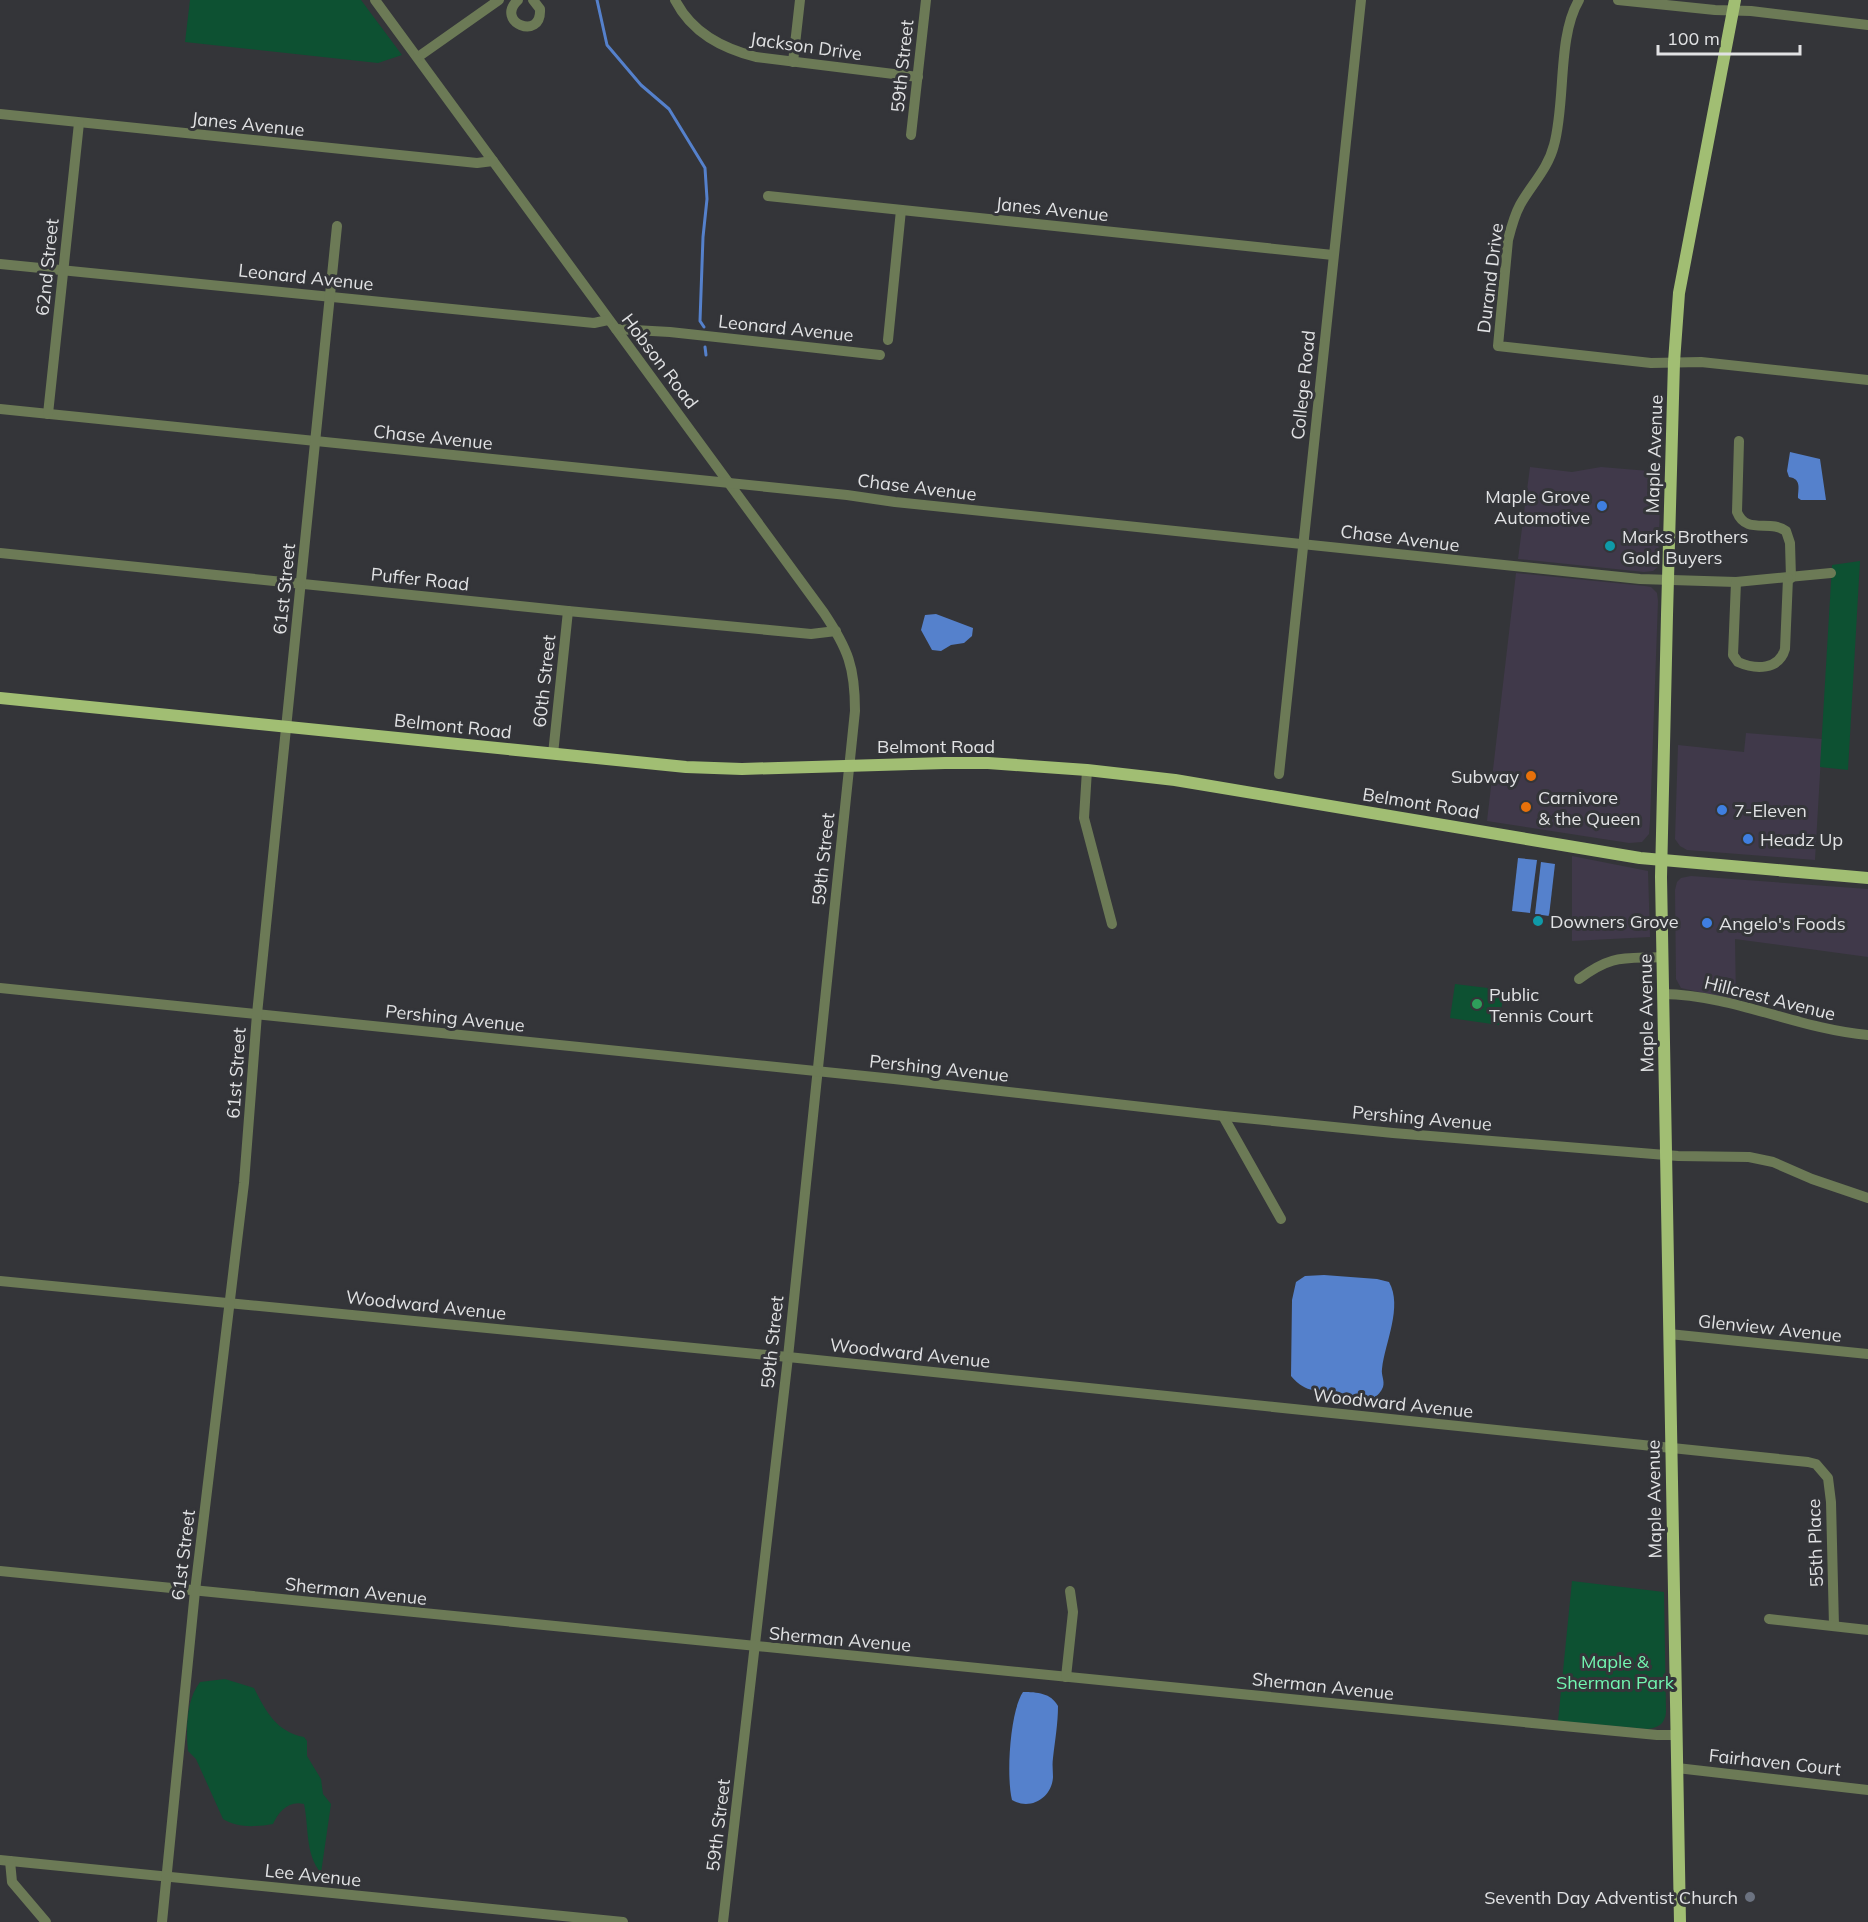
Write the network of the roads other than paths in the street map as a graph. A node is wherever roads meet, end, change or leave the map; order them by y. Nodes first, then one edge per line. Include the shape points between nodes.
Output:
1 (375, 0) edge
2 (499, 0) edge
3 (533, 0) edge
4 (675, 0) edge
5 (800, 0) edge
6 (926, 0) edge
7 (1361, 0) edge
8 (1579, 0) edge
9 (1617, 0) edge
10 (515, 1) edge
11 (1734, 5) edge
12 (1868, 25) edge
13 (418, 57) junction
14 (793, 62) junction
15 (918, 77) junction
16 (0, 114) edge
17 (79, 123) junction
18 (911, 135) dead end
19 (493, 161) junction
20 (768, 196) dead end
21 (901, 210) junction
22 (337, 226) dead end
23 (1333, 255) junction
24 (0, 264) edge
25 (63, 271) junction
26 (330, 296) junction
27 (608, 320) junction
28 (616, 330) junction
29 (888, 340) dead end
30 (880, 355) dead end
31 (1674, 362) junction
32 (1868, 380) edge
33 (0, 409) edge
34 (48, 414) junction
35 (316, 441) junction
36 (1739, 441) dead end
37 (728, 483) junction
38 (1303, 544) junction
39 (0, 553) edge
40 (1831, 573) dead end
41 (1789, 578) junction
42 (1668, 581) junction
43 (1736, 582) junction
44 (302, 583) junction
45 (568, 611) junction
46 (836, 631) junction
47 (0, 698) edge
48 (286, 727) junction
49 (553, 754) junction
50 (849, 765) junction
51 (1087, 770) junction
52 (1279, 774) dead end
53 (1661, 861) junction
54 (1868, 878) edge
55 (1112, 924) dead end
56 (1663, 957) junction
57 (1579, 979) dead end
58 (0, 988) edge
59 (1663, 994) junction
60 (257, 1014) junction
61 (1868, 1035) edge
62 (818, 1072) junction
63 (1223, 1116) junction
64 (1666, 1154) junction
65 (1868, 1198) edge
66 (1281, 1218) dead end
67 (0, 1281) edge
68 (229, 1303) junction
69 (1669, 1334) junction
70 (1868, 1354) edge
71 (788, 1357) junction
72 (1671, 1448) junction
73 (1816, 1464) joint
74 (0, 1571) edge
75 (195, 1591) junction
76 (1070, 1591) dead end
77 (1769, 1619) dead end
78 (1834, 1626) junction
79 (1868, 1630) edge
80 (754, 1647) junction
81 (1066, 1677) junction
82 (1676, 1735) junction
83 (1677, 1768) junction
84 (1868, 1790) edge
85 (5, 1861) edge
86 (166, 1876) junction
87 (46, 1922) edge
88 (162, 1922) edge
89 (624, 1922) edge
90 (723, 1922) edge
91 (1680, 1922) edge

1 - 13 street, Hobson Road
2 - 13 street
3 - 10 street via 540,14 528,27 519,26 513,19
4 - 14 street, Jackson Drive via 696,28 730,50
5 - 14 street
6 - 15 street, 59th Street
7 - 23 street, College Road
8 - 31 street, Durand Drive via 1569,26 1554,146 1546,166 1521,202 1508,240 1498,346 1651,363
9 - 11 street
11 - 12 street
11 - 31 main road, Maple Avenue via 1683,266
13 - 19 street, Hobson Road
14 - 15 street, Jackson Drive
15 - 18 street, 59th Street
16 - 17 street, Janes Avenue
17 - 19 street, Janes Avenue via 477,163
17 - 25 street, 62nd Street
19 - 27 street, Hobson Road
20 - 21 street, Janes Avenue
21 - 23 street, Janes Avenue
21 - 29 street
22 - 26 street, 61st Street
23 - 38 street, College Road
24 - 25 street, Leonard Avenue
25 - 26 street, Leonard Avenue
25 - 34 street, 62nd Street
26 - 27 street, Leonard Avenue via 594,323
26 - 35 street, 61st Street
27 - 28 street, Hobson Road
28 - 30 street, Leonard Avenue via 670,332
28 - 37 street, Hobson Road
31 - 32 street, Durand Drive
31 - 42 main road, Maple Avenue
33 - 34 street, Chase Avenue
34 - 35 street, Chase Avenue
35 - 37 street, Chase Avenue
35 - 44 street, 61st Street
36 - 41 street via 1737,512 1748,525 1786,531 1790,543
37 - 38 street, Chase Avenue
37 - 46 street, Hobson Road
38 - 42 street, Chase Avenue
38 - 52 street, College Road
39 - 44 street, Puffer Road
40 - 41 street, Chase Avenue
41 - 43 street, Chase Avenue
41 - 43 street via 1785,649 1782,657 1769,666 1757,667 1738,662 1733,655
42 - 43 street, Chase Avenue
42 - 53 main road, Maple Avenue
44 - 45 street, Puffer Road
44 - 48 street, 61st Street
45 - 46 street, Puffer Road via 811,634
45 - 49 street, 60th Street
46 - 50 street, Hobson Road via 854,677
47 - 48 main road, Belmont Road
48 - 49 main road, Belmont Road
48 - 60 street, 61st Street
49 - 50 main road, Belmont Road via 686,767
50 - 51 main road, Belmont Road via 988,763
50 - 62 street, 59th Street
51 - 53 main road, Belmont Road via 1174,780
51 - 55 street via 1084,818
53 - 54 main road, Belmont Road
53 - 56 main road, Maple Avenue
56 - 57 street via 1618,958 1596,966
56 - 59 main road, Maple Avenue
58 - 60 street, Pershing Avenue
59 - 61 street, Hillcrest Avenue via 1730,1003 1814,1026
59 - 64 main road, Maple Avenue
60 - 62 street, Pershing Avenue
60 - 68 street, 61st Street via 244,1183
62 - 63 street, Pershing Avenue
62 - 71 street, 59th Street
63 - 64 street, Pershing Avenue
63 - 66 street
64 - 65 street, Pershing Avenue via 1763,1159
64 - 69 main road, Maple Avenue
67 - 68 street, Woodward Avenue
68 - 71 street, Woodward Avenue
68 - 75 street, 61st Street
69 - 70 street, Glenview Avenue
69 - 72 main road, Maple Avenue
71 - 72 street, Woodward Avenue
71 - 80 street, 59th Street
72 - 73 street, Woodward Avenue
72 - 82 main road, Maple Avenue
73 - 78 street, 55th Place via 1828,1478 1831,1502
74 - 75 street, Sherman Avenue
75 - 80 street, Sherman Avenue
75 - 86 street, 61st Street
76 - 81 street via 1073,1612
77 - 78 street
78 - 79 street
80 - 81 street, Sherman Avenue
80 - 90 street, 59th Street
81 - 82 street, Sherman Avenue
82 - 83 main road, Maple Avenue
83 - 84 street, Fairhaven Court
83 - 91 main road, Maple Avenue
85 - 86 street, Lee Avenue
85 - 87 street via 12,1882
86 - 88 street, 61st Street
86 - 89 street, Lee Avenue

